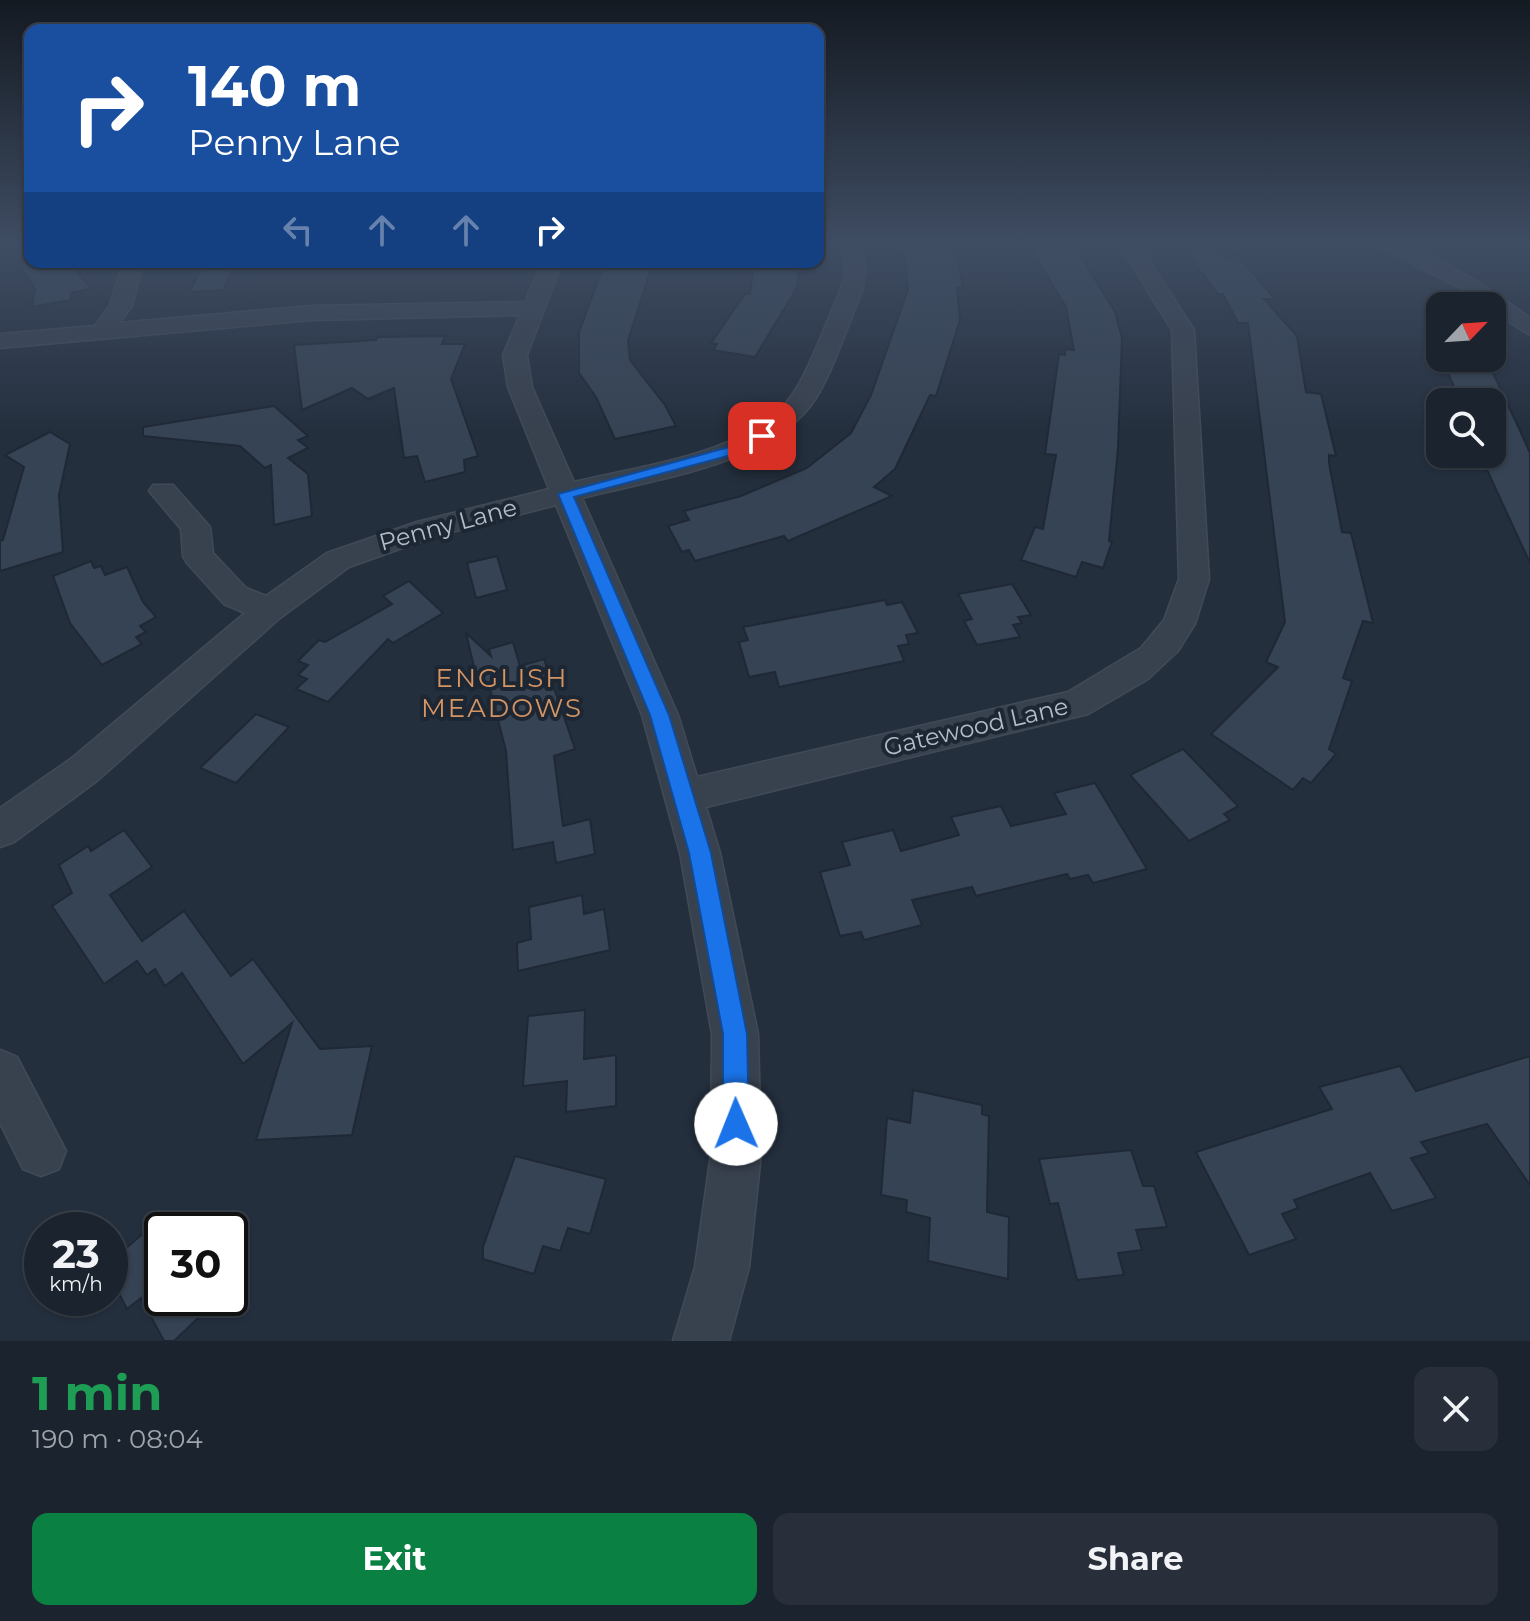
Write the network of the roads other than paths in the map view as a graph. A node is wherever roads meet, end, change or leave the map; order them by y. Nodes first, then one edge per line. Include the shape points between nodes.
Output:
1 (121, 306) edge
2 (845, 306) edge
3 (1168, 306) edge
4 (1499, 306) edge
5 (533, 308) joint
6 (1530, 328) edge
7 (103, 330) junction
8 (0, 341) edge
9 (163, 491) dead end
10 (566, 494) junction
11 (269, 610) junction
12 (684, 796) junction
13 (0, 830) edge
14 (0, 1074) edge
15 (41, 1151) dead end
16 (701, 1341) edge

1 - 7 street
2 - 10 street, Penny Lane via 802,400 783,421 734,450
3 - 12 street, Gatewood Lane via 1183,330 1194,579 1176,633 1134,675 1076,704
4 - 6 street
5 - 7 street via 355,310
5 - 10 street via 515,355 520,387
7 - 8 street
9 - 11 street via 195,527 198,556 235,596
10 - 11 street, Penny Lane via 378,543 338,560
10 - 12 street via 660,715
11 - 13 street, Penny Lane via 85,769
12 - 16 street via 735,1034 736,1154 722,1267
14 - 15 street

